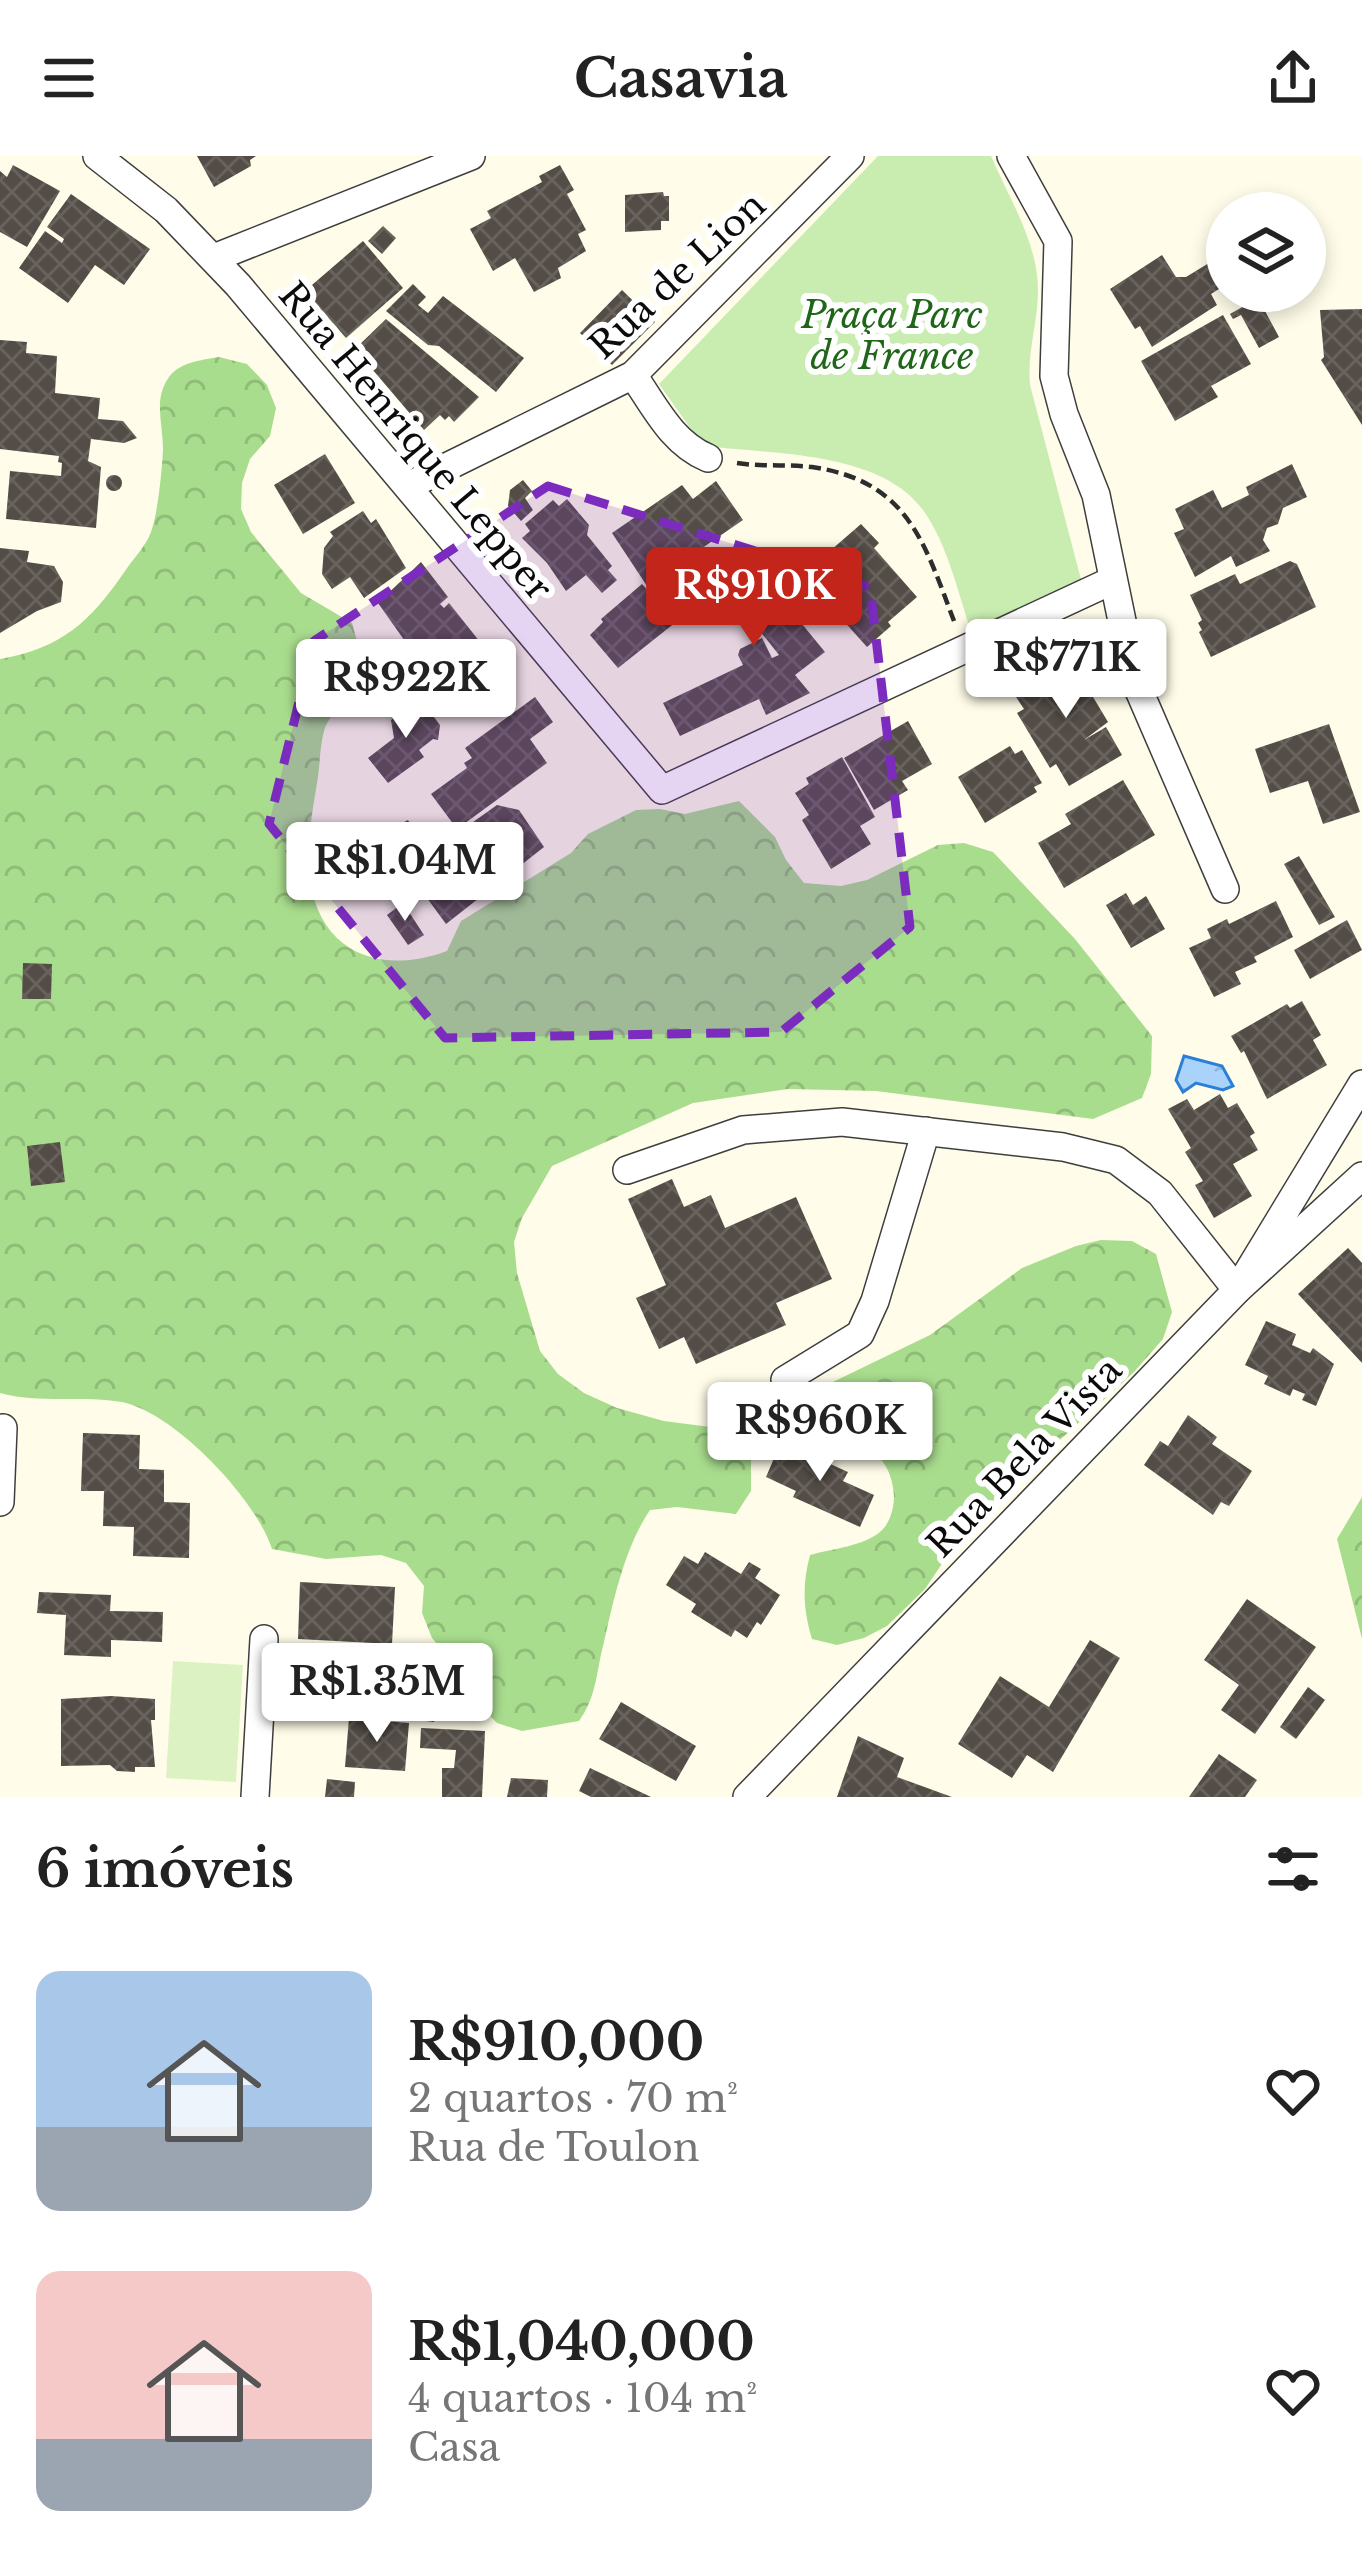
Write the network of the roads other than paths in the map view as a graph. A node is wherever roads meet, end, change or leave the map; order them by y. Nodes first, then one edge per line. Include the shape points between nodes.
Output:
1 (97, 156) edge
2 (471, 156) edge
3 (850, 156) edge
4 (1011, 156) edge
5 (214, 258) junction
6 (634, 375) junction
7 (708, 458) road end
8 (408, 486) junction
9 (1111, 581) junction
10 (1226, 889) dead end
11 (1362, 1084) edge
12 (926, 1131) junction
13 (627, 1170) dead end
14 (1362, 1176) edge
15 (1238, 1290) junction
16 (785, 1379) dead end
17 (1, 1429) edge
18 (0, 1502) edge
19 (264, 1640) dead end
20 (255, 1797) edge
21 (747, 1797) edge

1 - 5 street, Rua Henrique Lepper
2 - 5 street
3 - 6 street, Rua de Lion
4 - 9 street via 1058,242 1054,376 1096,495
5 - 8 street, Rua Henrique Lepper
6 - 7 street via 674,435
6 - 8 street, Rua de Lion
8 - 9 street, Rua Henrique Lepper via 662,790
9 - 10 street via 1146,715
11 - 15 street
12 - 13 street via 842,1122 743,1130
12 - 15 street via 1116,1160 1160,1193
12 - 16 street via 860,1334
14 - 15 street, Rua Bela Vista
15 - 21 street, Rua Bela Vista
17 - 18 street
19 - 20 street

